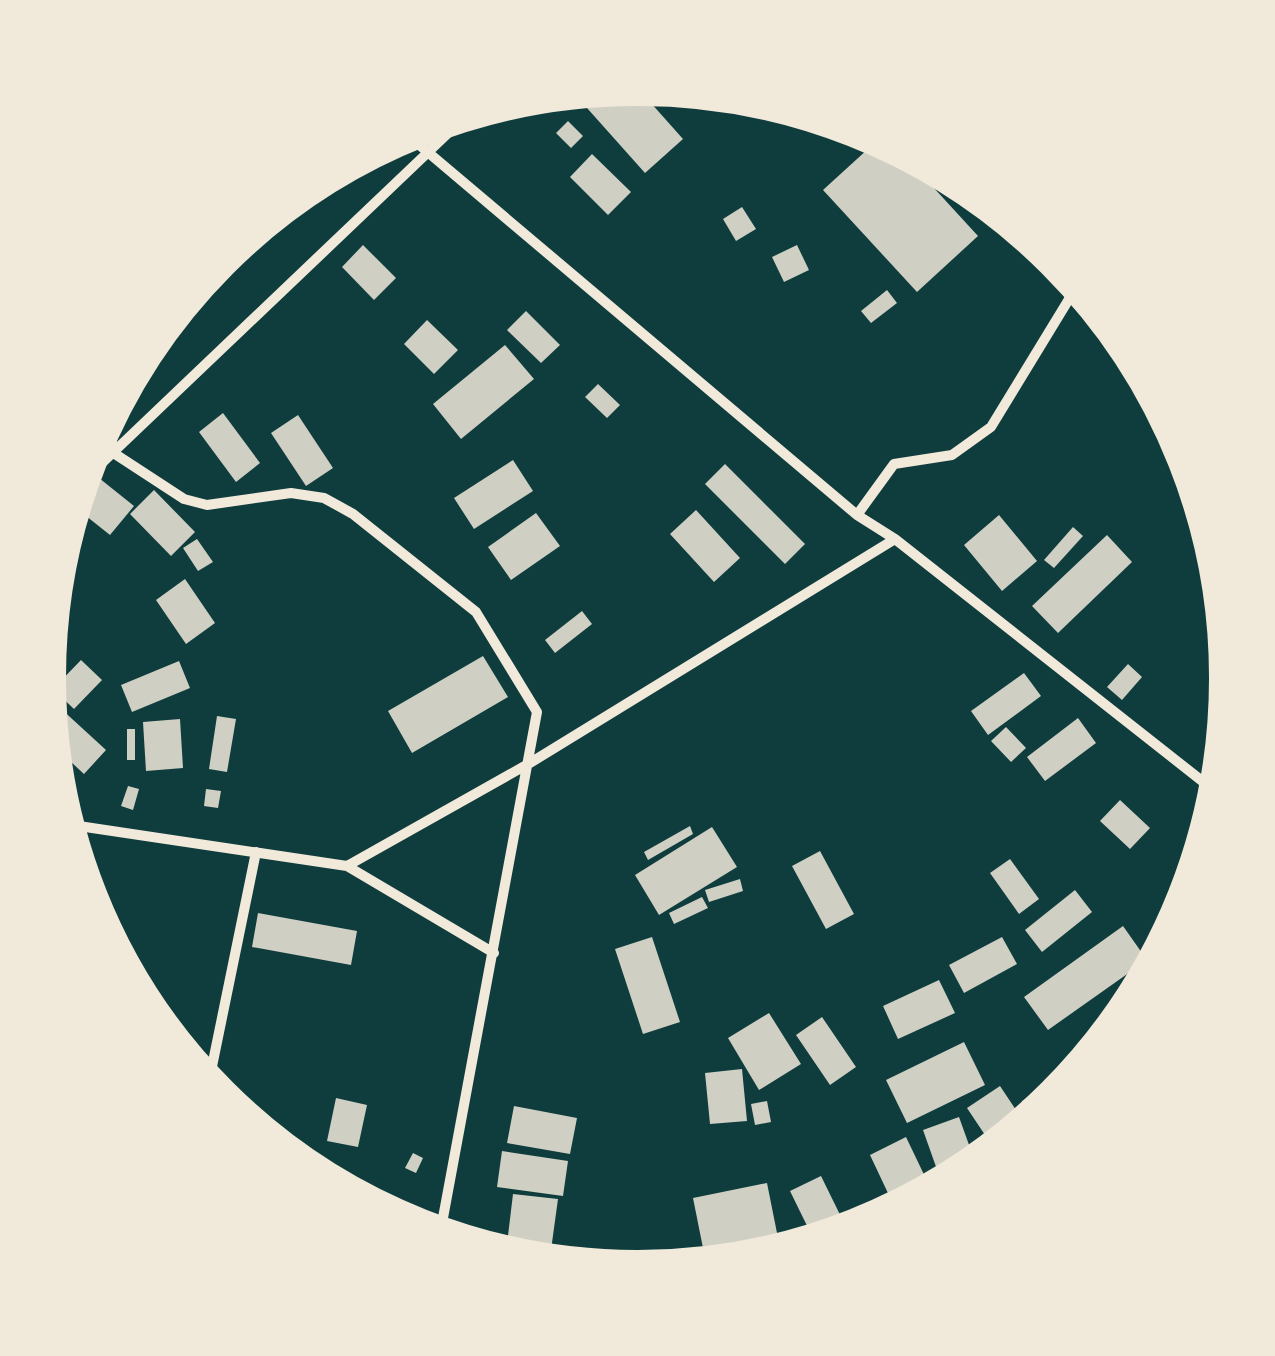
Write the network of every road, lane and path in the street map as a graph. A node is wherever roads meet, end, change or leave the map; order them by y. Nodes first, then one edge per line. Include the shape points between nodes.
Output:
1 (451, 131) edge
2 (418, 144) edge
3 (430, 154) junction
4 (1071, 296) edge
5 (112, 441) edge
6 (112, 452) junction
7 (102, 462) edge
8 (857, 514) junction
9 (895, 539) junction
10 (530, 763) junction
11 (1205, 783) edge
12 (80, 825) edge
13 (256, 852) junction
14 (347, 866) junction
15 (494, 953) junction
16 (212, 1068) edge
17 (442, 1221) edge

1 - 3 street
2 - 3 street
3 - 6 street
3 - 8 street
4 - 8 street via 992,427 952,455 894,464
5 - 6 street
6 - 7 street
6 - 10 street via 184,499 207,505 290,492 324,498 353,514 476,612 537,712
8 - 9 street
9 - 10 street
9 - 11 street
10 - 14 street
10 - 15 street
12 - 13 street
13 - 14 street
13 - 16 street
14 - 15 street
15 - 17 street

